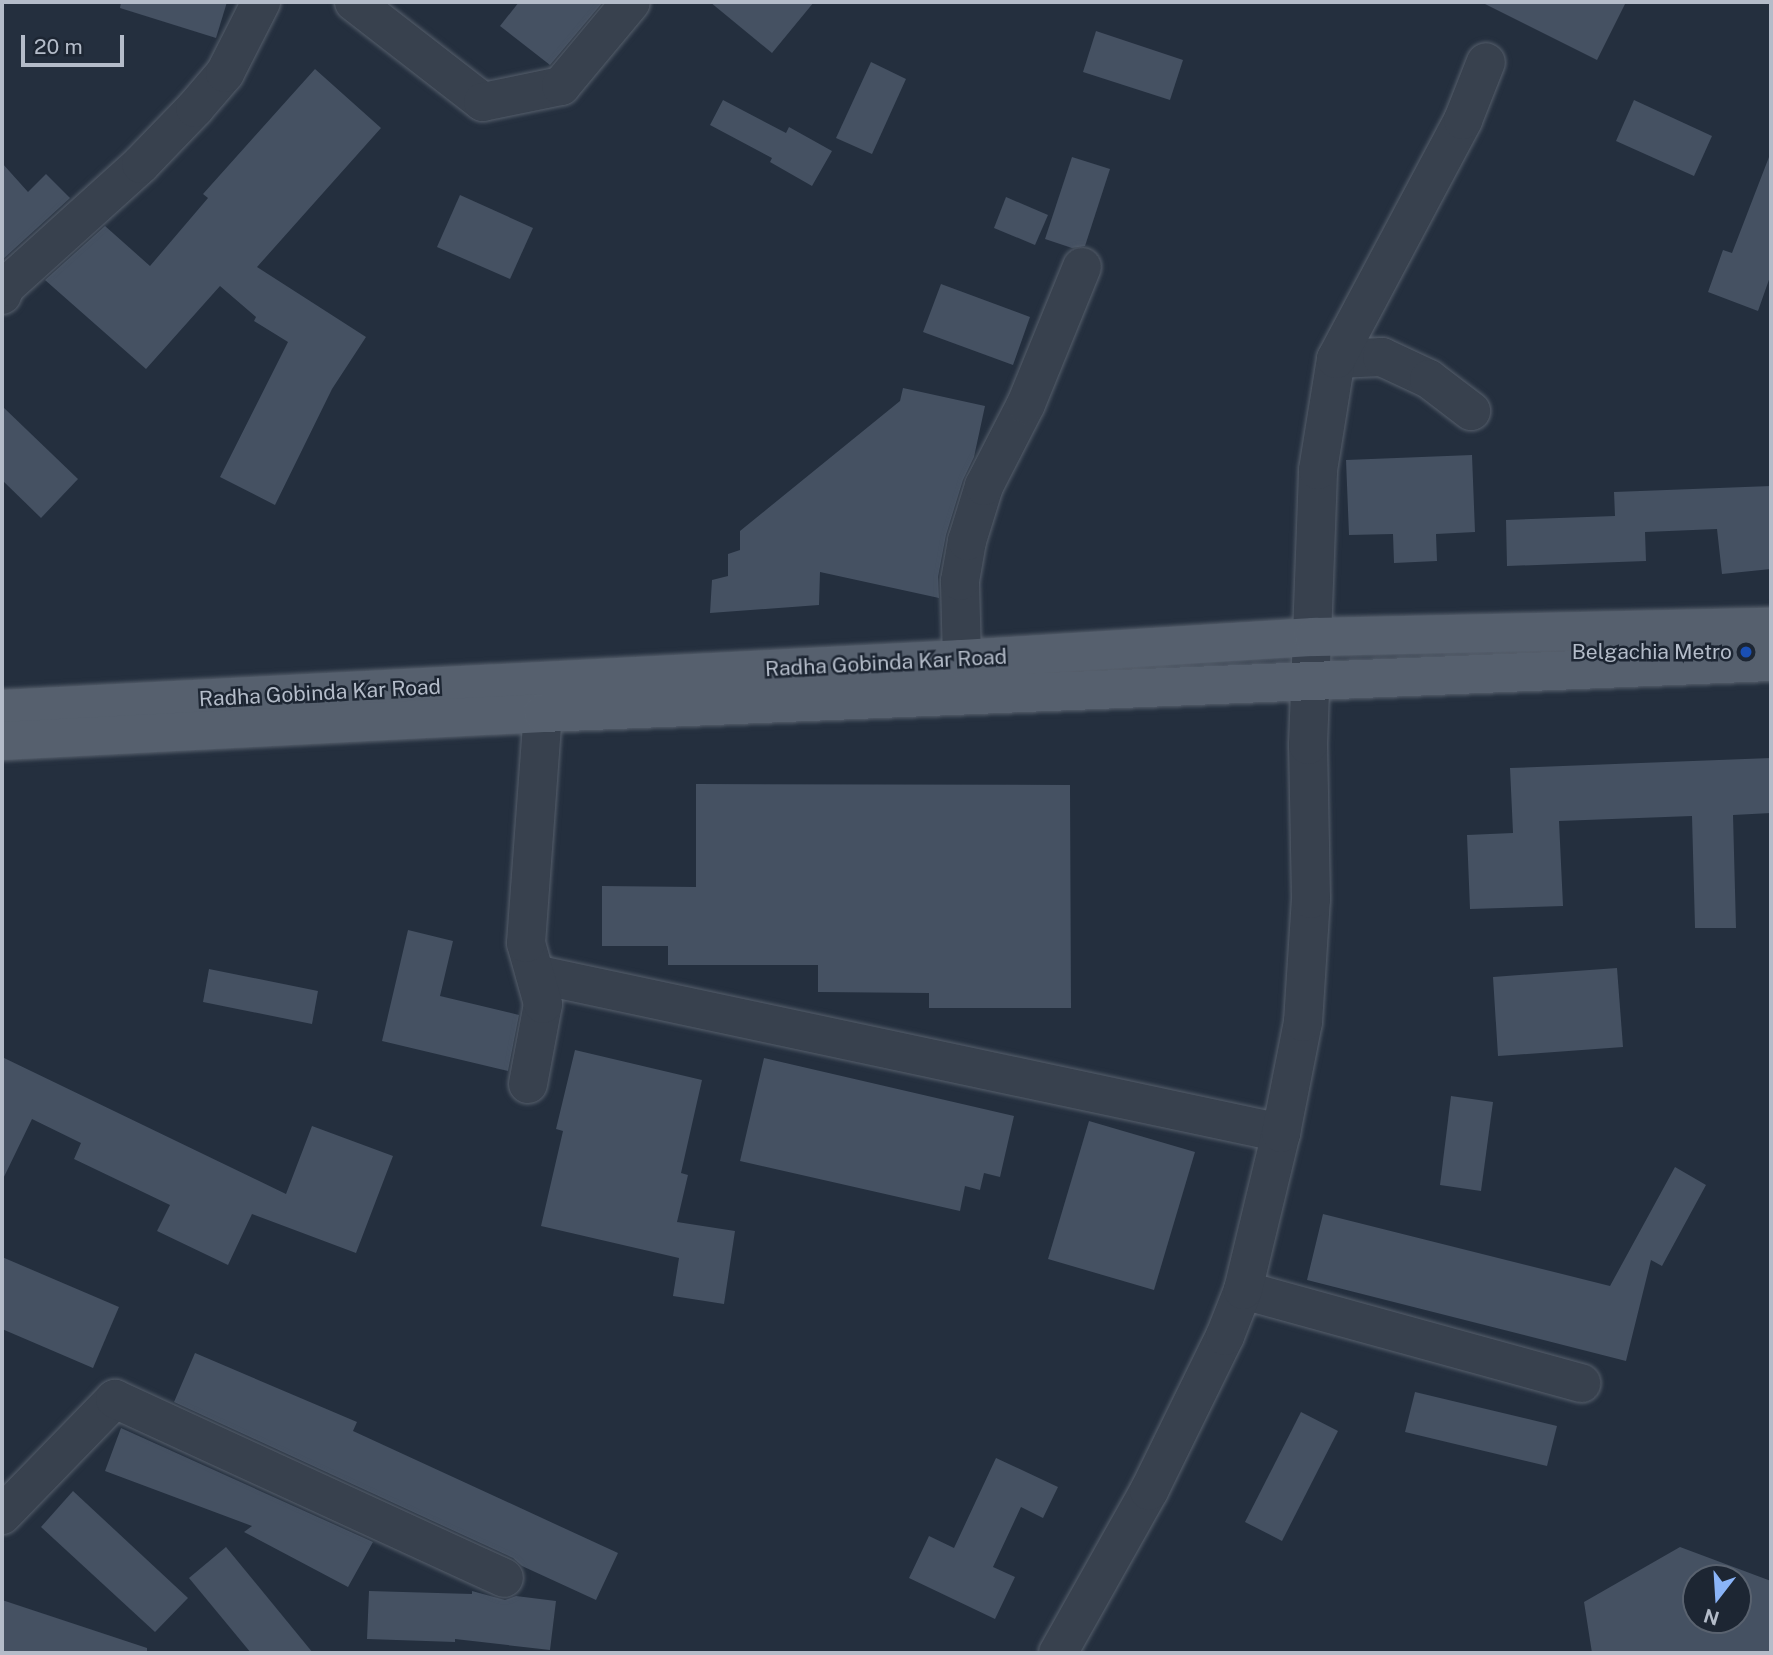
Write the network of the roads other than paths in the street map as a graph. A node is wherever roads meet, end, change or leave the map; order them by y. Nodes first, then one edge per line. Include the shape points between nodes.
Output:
1 (261, 2) edge
2 (354, 2) edge
3 (631, 2) edge
4 (1486, 62) dead end
5 (1082, 267) dead end
6 (2, 295) edge
7 (1336, 359) junction
8 (1471, 411) dead end
9 (1771, 626) edge
10 (1314, 637) junction
11 (962, 659) junction
12 (1771, 662) edge
13 (1310, 682) junction
14 (2, 709) edge
15 (542, 713) junction
16 (2, 741) edge
17 (535, 974) junction
18 (528, 1084) dead end
19 (1281, 1133) junction
20 (1243, 1290) junction
21 (1581, 1383) dead end
22 (2, 1515) edge
23 (504, 1578) dead end
24 (1058, 1653) edge

1 - 6 street via 225,73 195,108
2 - 3 street via 483,102 561,86
4 - 7 street via 1464,120
5 - 11 street via 1026,404 984,486 967,541 960,581
7 - 8 street via 1382,357 1429,379
7 - 10 street via 1318,470
9 - 10 main road, Radha Gobinda Kar Road
10 - 11 main road, Radha Gobinda Kar Road
10 - 13 street
11 - 14 main road, Radha Gobinda Kar Road
12 - 13 main road
13 - 15 main road
13 - 19 street via 1311,899 1303,1022
15 - 16 main road
15 - 17 street via 526,943
17 - 18 street via 543,1004
17 - 19 street
19 - 20 street
20 - 21 street
20 - 24 street via 1149,1491
22 - 23 street via 115,1399

